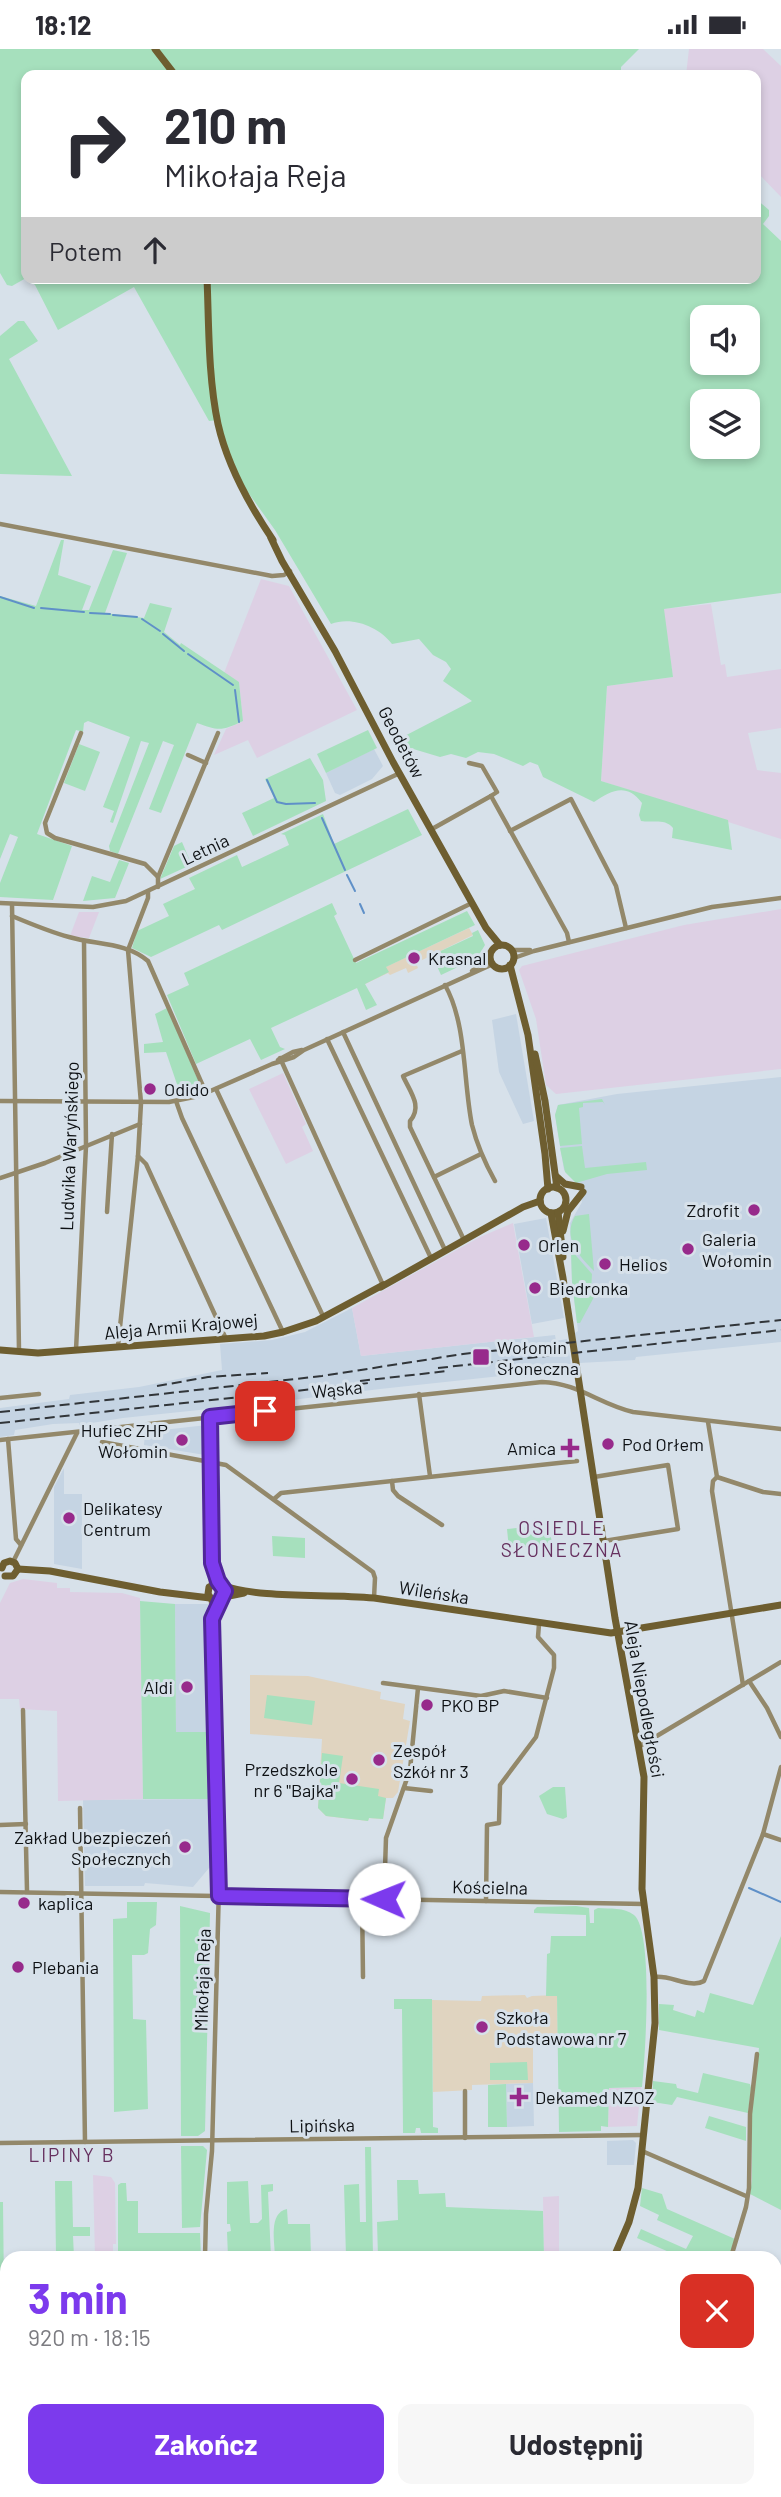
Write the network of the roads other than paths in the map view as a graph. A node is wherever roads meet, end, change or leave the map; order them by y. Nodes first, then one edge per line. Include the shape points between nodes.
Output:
1 (155, 49) edge
2 (171, 70) edge
3 (207, 284) edge
4 (0, 524) edge
5 (290, 571) junction
6 (81, 733) dead end
7 (218, 733) dead end
8 (188, 755) dead end
9 (206, 763) junction
10 (470, 763) dead end
11 (400, 773) junction
12 (491, 796) junction
13 (432, 829) junction
14 (510, 831) junction
15 (158, 877) junction
16 (158, 887) junction
17 (148, 892) junction
18 (781, 898) edge
19 (0, 903) edge
20 (472, 903) junction
21 (12, 904) junction
22 (12, 916) junction
23 (486, 928) junction
24 (626, 928) junction
25 (84, 941) junction
26 (569, 942) junction
27 (500, 945) junction
28 (128, 950) junction
29 (511, 950) junction
30 (534, 951) junction
31 (491, 953) junction
32 (355, 960) dead end
33 (493, 964) junction
34 (509, 964) junction
35 (468, 974) junction
36 (445, 985) junction
37 (343, 1032) junction
38 (528, 1035) junction
39 (327, 1039) junction
40 (461, 1051) junction
41 (281, 1060) junction
42 (216, 1089) junction
43 (206, 1093) junction
44 (0, 1101) edge
45 (176, 1101) junction
46 (14, 1102) junction
47 (87, 1103) junction
48 (141, 1103) junction
49 (140, 1123) junction
50 (112, 1134) junction
51 (86, 1146) junction
52 (481, 1154) junction
53 (138, 1156) junction
54 (16, 1174) junction
55 (556, 1175) junction
56 (434, 1177) junction
57 (0, 1178) edge
58 (495, 1181) dead end
59 (557, 1188) junction
60 (548, 1189) junction
61 (541, 1204) junction
62 (107, 1212) dead end
63 (555, 1213) junction
64 (464, 1240) junction
65 (562, 1243) junction
66 (446, 1249) junction
67 (431, 1258) junction
68 (563, 1278) junction
69 (383, 1285) junction
70 (323, 1317) junction
71 (283, 1332) junction
72 (226, 1339) junction
73 (118, 1347) junction
74 (0, 1350) edge
75 (76, 1351) junction
76 (19, 1352) junction
77 (582, 1393) junction
78 (39, 1394) dead end
79 (419, 1394) junction
80 (0, 1398) edge
81 (210, 1417) junction
82 (708, 1422) junction
83 (781, 1429) edge
84 (77, 1432) junction
85 (8, 1439) junction
86 (0, 1440) edge
87 (102, 1442) dead end
88 (211, 1460) junction
89 (577, 1461) dead end
90 (430, 1476) junction
91 (593, 1477) junction
92 (717, 1477) junction
93 (392, 1481) junction
94 (781, 1494) edge
95 (274, 1499) junction
96 (442, 1525) dead end
97 (603, 1541) junction
98 (21, 1545) junction
99 (16, 1565) junction
100 (2, 1570) edge
101 (0, 1584) edge
102 (216, 1586) junction
103 (244, 1593) junction
104 (192, 1594) junction
105 (210, 1598) junction
106 (374, 1598) junction
107 (222, 1599) junction
108 (781, 1605) edge
109 (732, 1613) junction
110 (212, 1619) junction
111 (539, 1624) junction
112 (618, 1633) junction
113 (781, 1663) edge
114 (749, 1681) junction
115 (383, 1683) dead end
116 (743, 1685) junction
117 (418, 1688) junction
118 (547, 1698) junction
119 (23, 1710) dead end
120 (781, 1737) edge
121 (640, 1746) junction
122 (781, 1767) edge
123 (404, 1788) junction
124 (431, 1791) dead end
125 (80, 1808) dead end
126 (26, 1824) junction
127 (0, 1825) edge
128 (763, 1834) junction
129 (781, 1840) edge
130 (27, 1891) junction
131 (0, 1892) edge
132 (81, 1893) junction
133 (219, 1896) junction
134 (362, 1898) junction
135 (384, 1899) junction
136 (486, 1901) junction
137 (644, 1904) junction
138 (362, 1977) dead end
139 (654, 1977) junction
140 (757, 2054) dead end
141 (465, 2091) dead end
142 (644, 2135) junction
143 (465, 2137) junction
144 (212, 2140) junction
145 (85, 2142) junction
146 (0, 2143) edge
147 (642, 2151) junction
148 (746, 2196) junction
149 (205, 2251) edge
150 (617, 2251) edge
151 (733, 2251) edge

1 - 2 main road
3 - 5 main road, Geodetów via 218,423 237,477
4 - 5 street via 272,576
5 - 11 main road, Geodetów
6 - 15 street via 46,830 55,838 150,866
7 - 9 street
8 - 9 street
9 - 15 street
10 - 12 street via 482,766 497,792
11 - 13 main road, Geodetów
11 - 16 street, Letnia
12 - 13 street
12 - 14 street
13 - 20 main road, Geodetów
14 - 24 street via 571,799 616,886
14 - 26 street
15 - 16 street
16 - 17 street, Letnia
17 - 21 street, Letnia via 118,904 93,907
17 - 28 street
18 - 24 street via 712,907
19 - 21 street, Letnia
20 - 23 main road, Geodetów
20 - 32 street
21 - 22 street
22 - 25 street
22 - 46 street
23 - 27 main road, Geodetów
23 - 31 main road, Geodetów
24 - 26 street
25 - 28 street
25 - 47 street, Ludwika Waryńskiego
26 - 30 street
27 - 29 main road
27 - 31 main road
28 - 43 street via 144,958 154,972
28 - 48 street
29 - 30 street
29 - 34 main road
30 - 34 street
31 - 33 main road, Geodetów
31 - 35 street
33 - 34 main road
33 - 35 street
34 - 38 main road
35 - 36 street
36 - 37 street
36 - 40 street via 454,1005
37 - 39 street
37 - 66 street
38 - 55 main road via 545,1101
38 - 60 main road
39 - 41 street
39 - 67 street
40 - 52 street
40 - 56 street via 403,1076 417,1108 410,1127
41 - 42 street
41 - 69 street
42 - 43 street
42 - 70 street
43 - 45 street
44 - 46 street
45 - 48 street
45 - 71 street
46 - 47 street
46 - 54 street
47 - 48 street
47 - 51 street, Ludwika Waryńskiego
48 - 49 street
49 - 50 street
49 - 53 street
50 - 51 street
50 - 62 street
51 - 54 street
51 - 75 street, Ludwika Waryńskiego
52 - 56 street
52 - 58 street
53 - 72 street via 146,1164
53 - 73 street
54 - 57 street
54 - 76 street
55 - 59 main road
55 - 65 main road via 565,1184 582,1189 568,1211
56 - 64 street
59 - 60 main road
59 - 63 main road via 566,1200
60 - 61 main road via 542,1192
61 - 63 main road
61 - 64 main road, Aleja Armii Krajowej
63 - 65 main road
63 - 68 main road
64 - 66 main road, Aleja Armii Krajowej
65 - 68 main road
66 - 67 main road, Aleja Armii Krajowej
67 - 69 main road, Aleja Armii Krajowej
68 - 77 main road
69 - 70 main road, Aleja Armii Krajowej
70 - 71 main road, Aleja Armii Krajowej
71 - 72 main road, Aleja Armii Krajowej
72 - 73 main road, Aleja Armii Krajowej
73 - 75 main road, Aleja Armii Krajowej
74 - 76 main road, Aleja Armii Krajowej
75 - 76 main road, Aleja Armii Krajowej
77 - 79 street, Wąska via 574,1387 542,1382
77 - 82 street, Wąska via 633,1412
77 - 91 main road, Aleja Niepodległości
78 - 80 street
79 - 81 street, Wąska
79 - 90 street
81 - 84 street, Wąska
81 - 88 street
82 - 83 street, Wąska
82 - 92 street
84 - 85 street, Wąska
84 - 98 street
85 - 86 street, Wąska
85 - 98 street via 16,1541
87 - 88 street
88 - 95 street via 226,1465
88 - 102 street
89 - 90 street
90 - 93 street
91 - 97 main road, Aleja Niepodległości
91 - 97 street via 668,1465 678,1529
92 - 94 street
92 - 109 street via 712,1491
93 - 95 street via 281,1493
93 - 96 street via 398,1496
95 - 106 street via 373,1572
97 - 112 main road, Aleja Niepodległości
98 - 99 street
99 - 100 main road via 7,1562
99 - 100 main road via 13,1576
99 - 104 main road
100 - 101 main road
102 - 103 main road, Wileńska
102 - 104 main road
102 - 105 main road
102 - 107 main road
103 - 106 main road, Wileńska
103 - 107 main road, Wileńska
104 - 105 main road
105 - 107 main road, Wileńska
105 - 110 street, Mikołaja Reja
106 - 111 main road, Wileńska
107 - 110 street, Mikołaja Reja
108 - 109 main road, Wileńska
109 - 112 main road, Wileńska
109 - 116 street
110 - 133 street, Mikołaja Reja
111 - 112 main road, Wileńska
111 - 118 street via 539,1640 555,1659
112 - 121 main road, Aleja Niepodległości
113 - 114 street
114 - 116 street
114 - 120 street
115 - 117 street
116 - 121 street
117 - 118 street via 481,1696 508,1691
117 - 123 street
118 - 136 street via 534,1741 500,1785 499,1823 487,1825
119 - 126 street
121 - 137 main road, Aleja Niepodległości
122 - 128 street
123 - 124 street
123 - 135 street via 386,1838
125 - 132 street
126 - 127 street
126 - 130 street
128 - 129 street
128 - 139 street via 704,1981 694,1985
130 - 131 street, Kościelna
130 - 132 street, Kościelna
132 - 133 street, Kościelna
132 - 145 street
133 - 134 street, Kościelna
133 - 144 street, Mikołaja Reja
134 - 135 street, Kościelna
134 - 138 street
135 - 136 street, Kościelna
136 - 137 street, Kościelna
137 - 139 main road, Aleja Niepodległości
139 - 142 main road, Aleja Niepodległości via 655,2023
140 - 148 street
141 - 143 street
142 - 143 street, Lipińska
142 - 147 main road, Aleja Niepodległości
143 - 144 street, Lipińska
144 - 145 street, Lipińska
144 - 149 street, Mikołaja Reja
145 - 146 street, Lipińska
147 - 148 street
147 - 150 main road, Aleja Niepodległości via 632,2214
148 - 151 street

